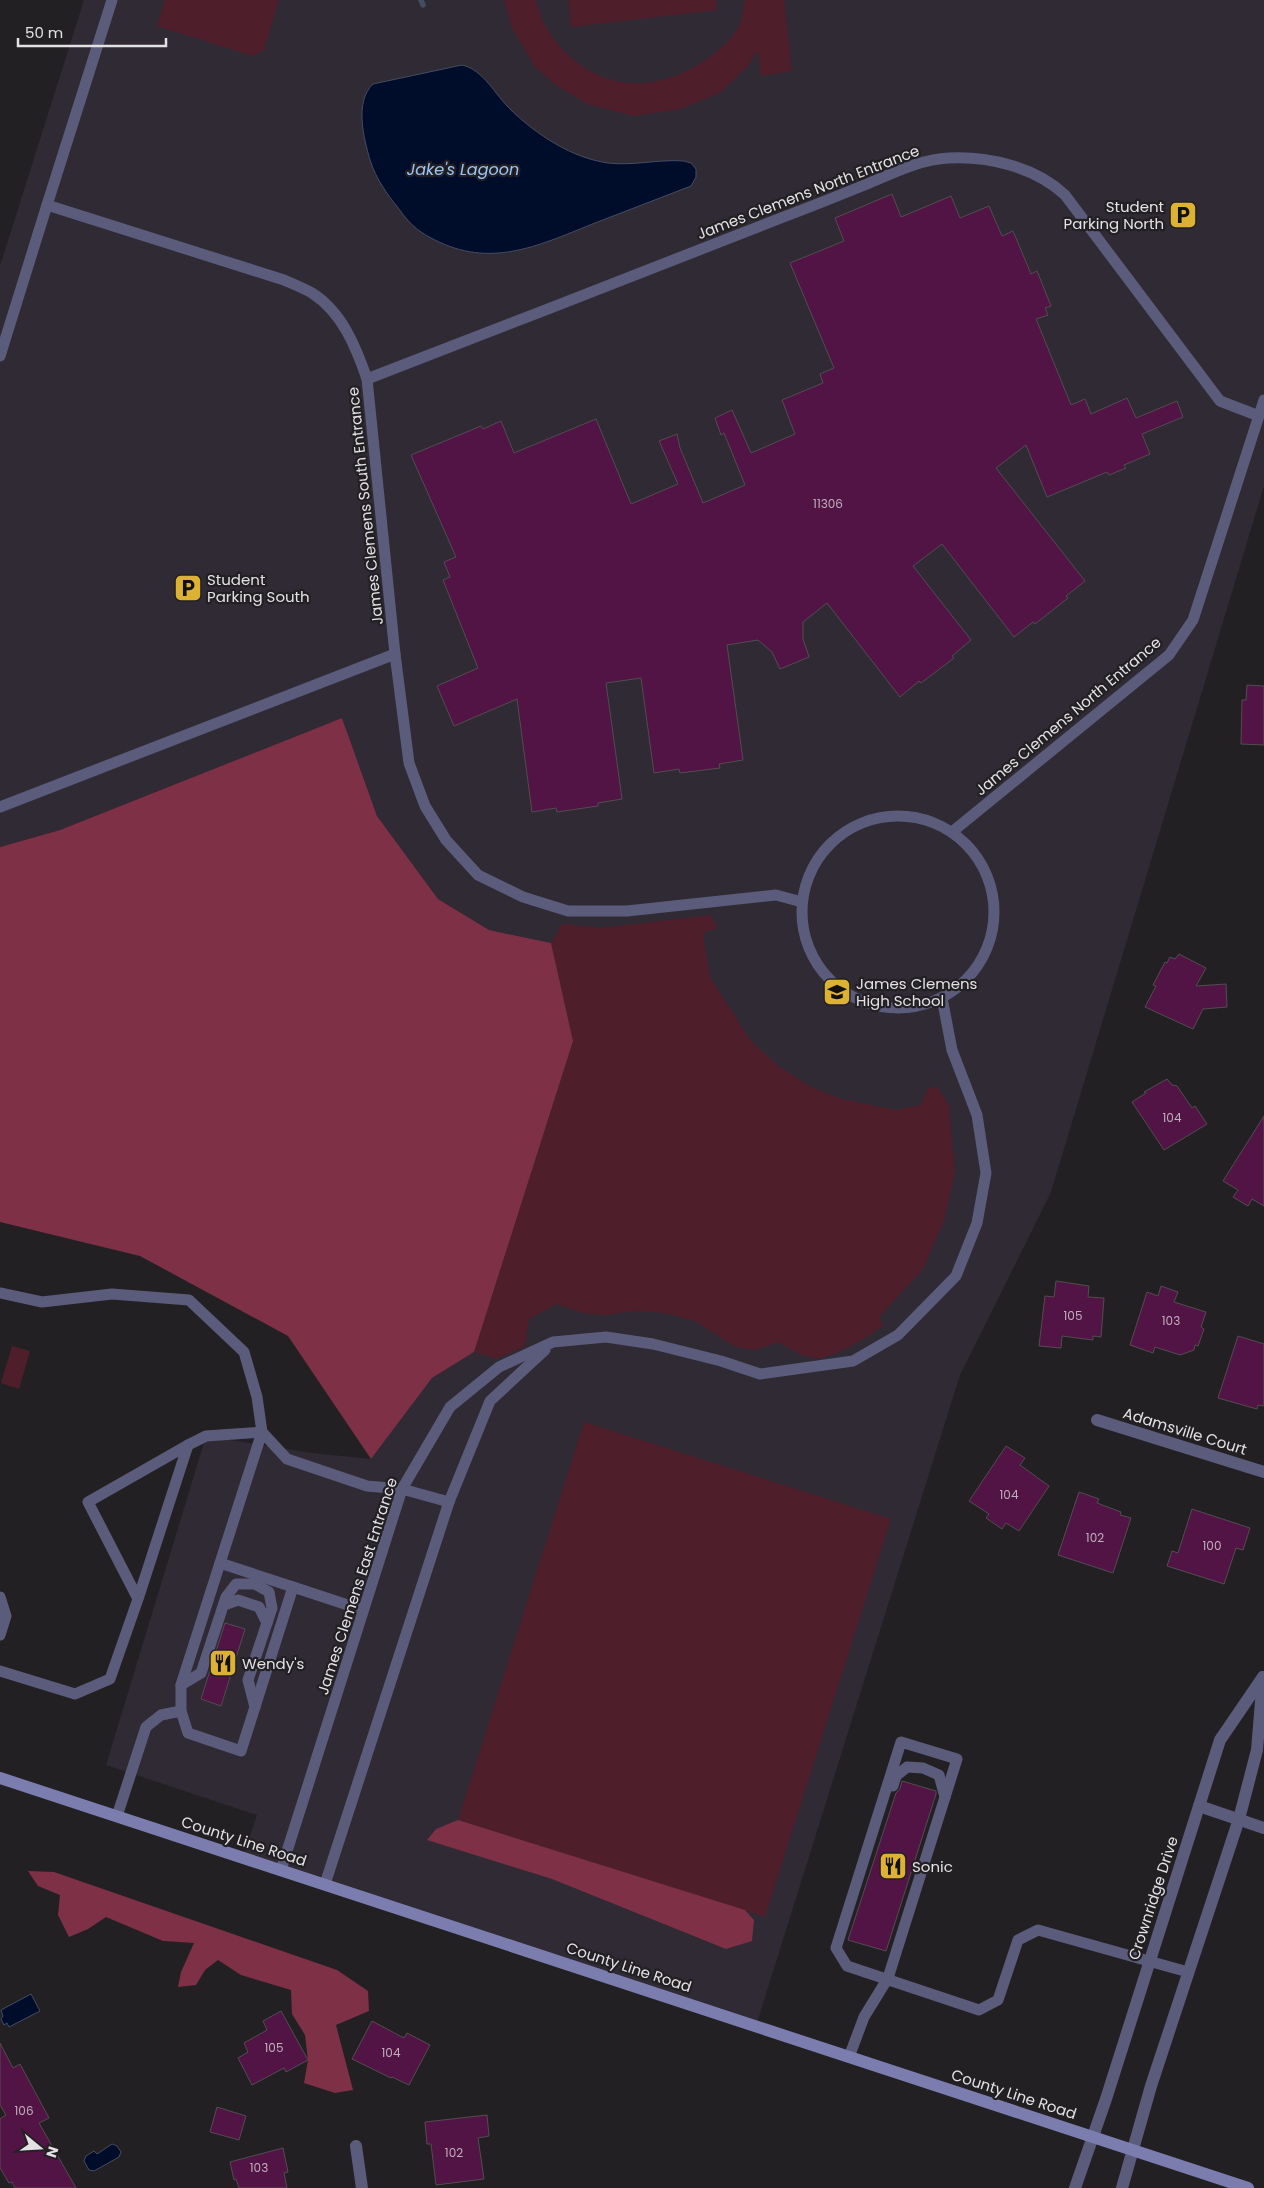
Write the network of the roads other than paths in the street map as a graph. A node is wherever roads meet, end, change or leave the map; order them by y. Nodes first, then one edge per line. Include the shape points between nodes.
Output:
1 (112, 0) edge
2 (47, 206) junction
3 (0, 356) edge
4 (367, 380) junction
5 (1264, 400) edge
6 (1259, 416) junction
7 (395, 654) junction
8 (0, 807) edge
9 (952, 832) junction
10 (802, 902) junction
11 (942, 998) junction
12 (0, 1293) edge
13 (553, 1342) junction
14 (1097, 1420) dead end
15 (262, 1432) junction
16 (188, 1445) junction
17 (1264, 1472) edge
18 (402, 1489) junction
19 (449, 1502) junction
20 (220, 1563) junction
21 (293, 1587) junction
22 (0, 1597) edge
23 (138, 1599) junction
24 (224, 1605) junction
25 (363, 1610) junction
26 (267, 1623) junction
27 (0, 1634) edge
28 (0, 1671) edge
29 (1263, 1675) edge
30 (181, 1685) junction
31 (255, 1707) junction
32 (181, 1711) junction
33 (0, 1778) edge
34 (945, 1797) junction
35 (1199, 1806) junction
36 (117, 1816) junction
37 (1238, 1819) junction
38 (1264, 1828) edge
39 (863, 1860) junction
40 (281, 1870) junction
41 (325, 1884) junction
42 (1150, 1962) junction
43 (1188, 1972) junction
44 (888, 1978) junction
45 (849, 2057) junction
46 (1092, 2137) junction
47 (356, 2146) dead end
48 (1133, 2151) junction
49 (362, 2188) edge
50 (1075, 2188) edge
51 (1122, 2188) edge
52 (1248, 2188) edge

1 - 2 lane
2 - 3 lane
2 - 4 lane, James Clemens South Entrance via 284,280 313,294 336,315 356,346
4 - 6 lane, James Clemens North Entrance via 895,172 948,158 987,159 1040,176 1065,195 1220,401
4 - 7 lane, James Clemens South Entrance
5 - 6 lane, James Clemens North Entrance
6 - 9 lane, James Clemens North Entrance via 1193,620 1170,655
7 - 8 lane
7 - 10 lane, James Clemens South Entrance via 409,763 425,806 446,840 478,875 523,897 568,911 627,911 776,895
9 - 10 lane via 922,818 890,816 858,824 831,843 811,870
9 - 11 lane via 976,855 991,885 994,918 987,950 969,978
10 - 11 lane via 803,931 814,959 832,983 856,1000 884,1008 914,1008
11 - 13 lane, James Clemens East Entrance via 952,1050 977,1115 986,1173 977,1223 956,1276 898,1335 853,1361 760,1374 653,1344 606,1336
12 - 15 lane via 42,1302 112,1294 189,1300 244,1352 257,1397
13 - 18 lane, James Clemens East Entrance via 499,1368 450,1407
13 - 19 lane via 490,1400
14 - 17 street, Adamsville Court
15 - 16 lane via 206,1436
15 - 18 lane via 287,1459 367,1486
15 - 20 lane
16 - 23 lane
16 - 23 lane via 88,1502
18 - 19 lane
18 - 25 lane, James Clemens East Entrance
19 - 41 lane
20 - 21 lane
20 - 30 lane
21 - 25 lane
21 - 31 lane
22 - 27 lane via 6,1616
23 - 28 lane via 110,1679 75,1694
24 - 26 lane via 238,1600 259,1607
24 - 26 lane via 236,1584 255,1584 269,1592 272,1608
24 - 30 lane via 201,1673
25 - 40 lane, James Clemens East Entrance
26 - 31 lane via 248,1680
29 - 35 street, Crownridge Drive via 1220,1740
29 - 37 street, Crownridge Drive via 1257,1750
30 - 32 lane
31 - 32 lane via 242,1751 188,1733
32 - 36 lane via 161,1715 146,1726
33 - 36 main road, County Line Road
34 - 39 lane via 939,1775 923,1768 907,1767 896,1776 876,1841
34 - 39 lane via 957,1759 901,1742
34 - 44 lane
35 - 37 street
35 - 42 street, Crownridge Drive
36 - 40 main road, County Line Road
37 - 38 street
37 - 43 street, Crownridge Drive
39 - 44 lane via 836,1948 847,1966
40 - 41 main road, County Line Road
41 - 45 main road, County Line Road
42 - 43 lane
42 - 44 lane via 1038,1930 1018,1940 998,2000 979,2010
42 - 46 street, Crownridge Drive
43 - 48 street, Crownridge Drive
44 - 45 lane via 864,2018
45 - 46 main road, County Line Road
46 - 48 main road, County Line Road
46 - 50 street, Crownridge Drive
47 - 49 street
48 - 51 street, Crownridge Drive
48 - 52 main road, County Line Road

